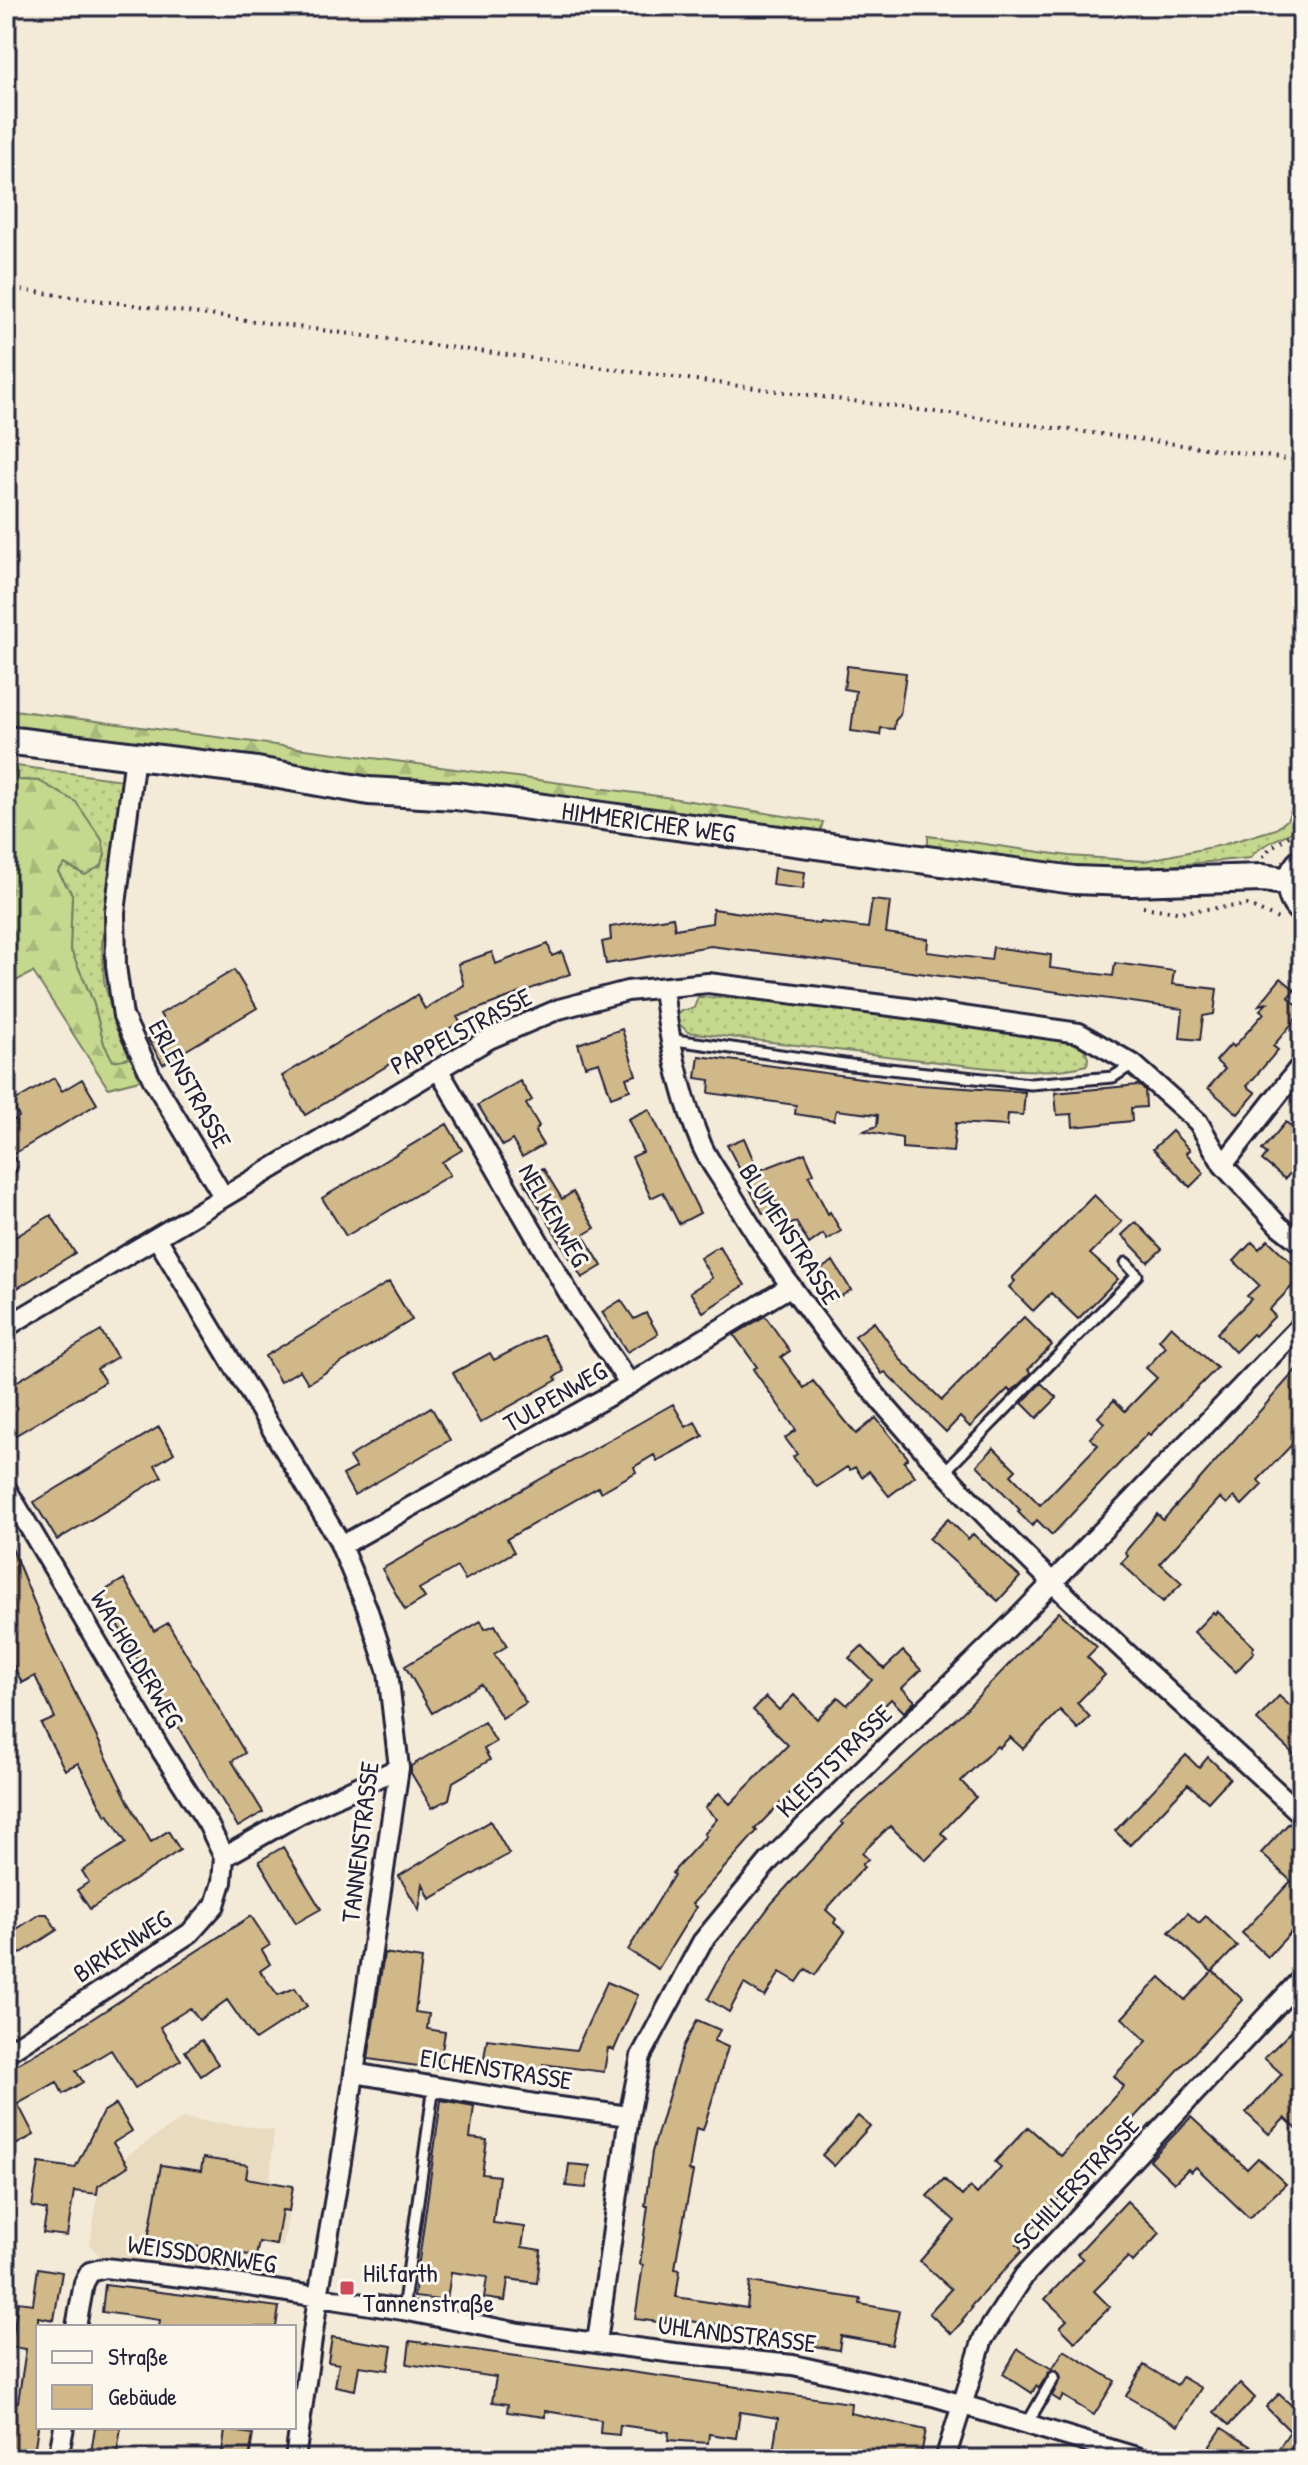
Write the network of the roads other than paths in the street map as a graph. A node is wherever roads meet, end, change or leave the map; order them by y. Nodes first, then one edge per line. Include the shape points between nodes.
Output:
1 (6, 740) edge
2 (135, 756) junction
3 (1296, 872) edge
4 (1302, 910) edge
5 (663, 988) junction
6 (668, 1039) junction
7 (1133, 1064) junction
8 (1302, 1064) edge
9 (438, 1069) junction
10 (1223, 1165) junction
11 (223, 1196) junction
12 (157, 1238) junction
13 (1302, 1244) edge
14 (1126, 1263) dead end
15 (791, 1286) junction
16 (1302, 1324) edge
17 (6, 1327) edge
18 (630, 1384) junction
19 (944, 1472) junction
20 (6, 1488) edge
21 (341, 1546) junction
22 (1052, 1581) junction
23 (399, 1768) junction
24 (1302, 1815) edge
25 (224, 1857) junction
26 (1302, 1978) edge
27 (6, 2053) edge
28 (354, 2073) junction
29 (434, 2085) junction
30 (629, 2116) junction
31 (318, 2297) junction
32 (403, 2310) junction
33 (76, 2325) edge
34 (597, 2342) junction
35 (1054, 2377) dead end
36 (962, 2406) junction
37 (1027, 2424) junction
38 (64, 2429) edge
39 (58, 2459) edge
40 (295, 2459) edge
41 (945, 2459) edge
42 (1143, 2459) edge

1 - 2 street, HIMMERICHER WEG
2 - 3 street, HIMMERICHER WEG via 369,791 456,796 1074,880 1279,879
2 - 11 street, ERLENSTRASSE via 115,912 123,1016 152,1078
3 - 4 street via 1291,894
5 - 6 street, BLUMENSTRASSE
5 - 7 street, PAPPELSTRASSE via 708,983 1079,1033
5 - 9 street, PAPPELSTRASSE via 627,991 559,1009 489,1039
6 - 7 lane via 1031,1084 1113,1077
6 - 15 street, BLUMENSTRASSE via 703,1148
7 - 10 street, PAPPELSTRASSE via 1198,1122
8 - 10 street
9 - 11 street, PAPPELSTRASSE
9 - 18 street, NELKENWEG via 578,1309
10 - 13 street, PAPPELSTRASSE
11 - 12 street, PAPPELSTRASSE
12 - 17 street, PAPPELSTRASSE
12 - 21 street, TANNENSTRASSE
14 - 19 lane via 1137,1275
15 - 18 street, TULPENWEG
15 - 19 street, BLUMENSTRASSE via 834,1347
16 - 22 street, KLEISTSTRASSE
18 - 21 street, TULPENWEG
19 - 22 street, BLUMENSTRASSE
20 - 25 street, WACHOLDERWEG
21 - 23 street, TANNENSTRASSE via 388,1672
22 - 24 street, BLUMENSTRASSE
22 - 30 street, KLEISTSTRASSE via 769,1861 702,1942 641,2056
23 - 25 street via 301,1813
23 - 28 street, TANNENSTRASSE
25 - 27 street, BIRKENWEG via 215,1905 190,1933
26 - 36 street, SCHILLERSTRASSE via 1024,2276 983,2339
28 - 29 street, EICHENSTRASSE
28 - 31 street, TANNENSTRASSE
29 - 30 street, EICHENSTRASSE
29 - 32 lane
30 - 34 street, KLEISTSTRASSE
31 - 32 street, UHLANDSTRASSE
31 - 33 street, WEISSDORNWEG via 105,2268 90,2272 84,2283
31 - 40 street, TANNENSTRASSE
32 - 34 street, UHLANDSTRASSE
34 - 36 street, UHLANDSTRASSE via 793,2365
35 - 37 lane
36 - 37 street, UHLANDSTRASSE
36 - 41 street, SCHILLERSTRASSE
37 - 42 street, UHLANDSTRASSE
38 - 39 street

